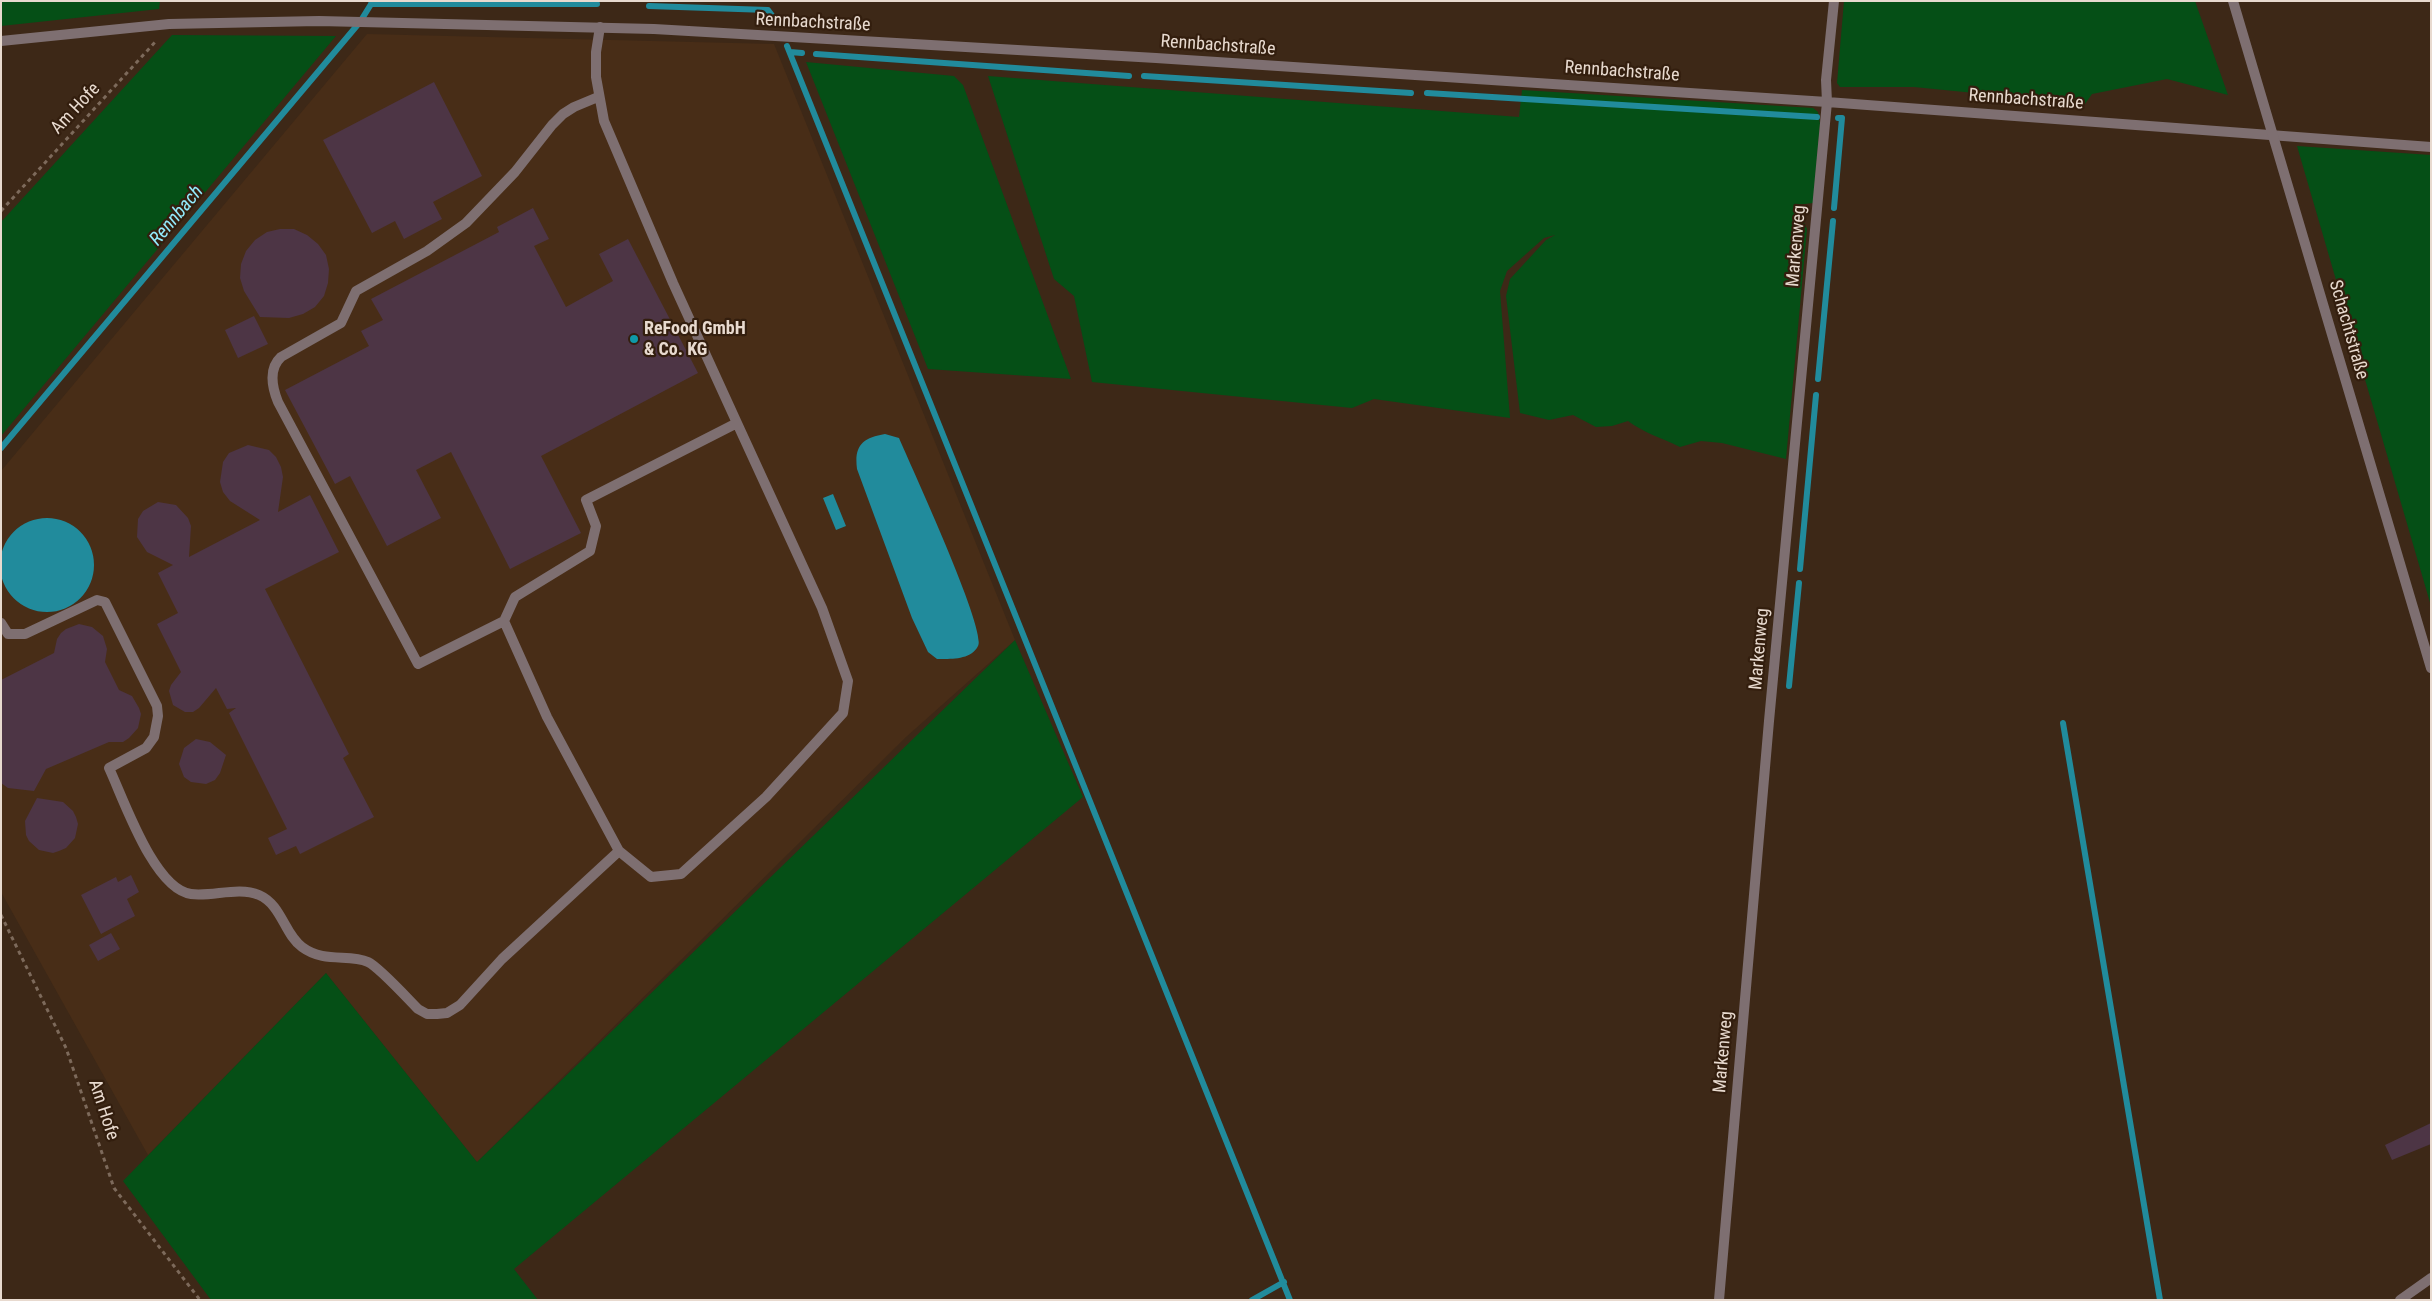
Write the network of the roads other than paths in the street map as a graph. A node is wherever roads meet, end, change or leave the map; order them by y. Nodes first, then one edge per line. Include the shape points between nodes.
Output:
1 (1834, 1) edge
2 (2233, 1) edge
3 (600, 27) junction
4 (1, 42) edge
5 (598, 97) junction
6 (1827, 102) junction
7 (2273, 135) junction
8 (2431, 147) edge
9 (738, 423) junction
10 (504, 621) junction
11 (1, 622) edge
12 (2431, 668) edge
13 (618, 850) junction
14 (2431, 1278) edge
15 (1719, 1300) edge
16 (2400, 1300) edge

1 - 6 street, Markenweg via 1826,80
2 - 7 street, Schachtstraße
3 - 4 street, Rennbachstraße via 319,21 169,24
3 - 5 street via 596,52
3 - 6 street, Rennbachstraße via 1156,58
5 - 9 street via 616,154
5 - 10 street via 574,107 552,125 515,172 466,223 426,251 356,291 341,323 281,357 272,372 278,402 418,664
6 - 7 street, Rennbachstraße
6 - 15 street, Markenweg
7 - 8 street, Rennbachstraße
7 - 12 street, Schachtstraße
9 - 10 street via 586,500 596,526 590,551 515,597
9 - 13 street via 822,608 848,682 843,713 766,797 681,874 651,877
10 - 13 street via 548,717
11 - 13 street via 8,634 25,634 97,600 106,602 157,706 157,726 146,748 109,768 154,865 181,892 260,895 280,913 301,947 327,958 369,962 427,1014 447,1013 460,1006 502,959
14 - 16 street

